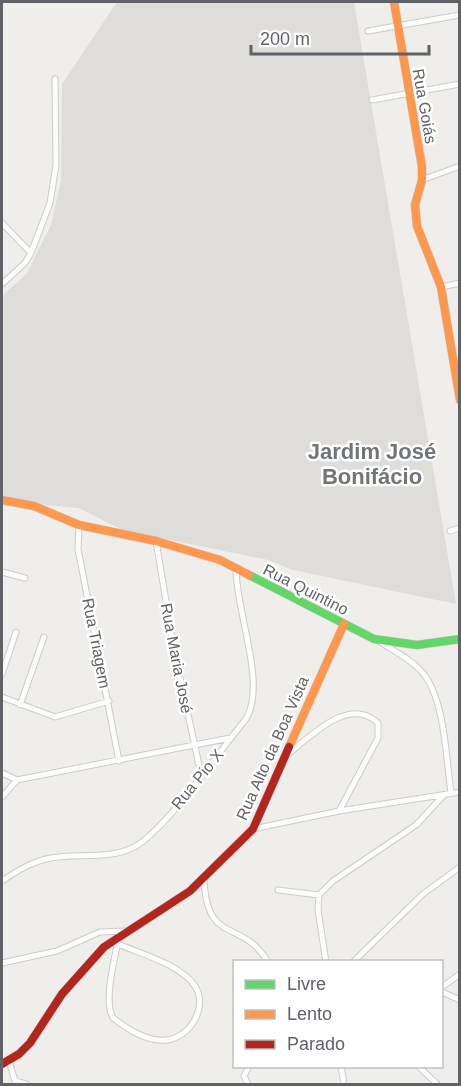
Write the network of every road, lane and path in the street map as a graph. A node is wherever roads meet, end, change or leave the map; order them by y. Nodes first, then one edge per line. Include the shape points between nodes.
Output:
1 (394, 2) edge
2 (459, 15) edge
3 (398, 25) junction
4 (368, 31) dead end
5 (55, 79) dead end
6 (459, 84) edge
7 (409, 94) junction
8 (372, 100) dead end
9 (459, 166) edge
10 (422, 180) junction
11 (2, 223) edge
12 (31, 253) junction
13 (459, 283) edge
14 (2, 284) edge
15 (441, 287) junction
16 (459, 400) edge
17 (2, 500) edge
18 (79, 525) junction
19 (459, 528) edge
20 (450, 531) dead end
21 (156, 541) junction
22 (236, 569) junction
23 (2, 572) edge
24 (25, 578) dead end
25 (344, 624) junction
26 (16, 632) dead end
27 (44, 637) dead end
28 (374, 639) junction
29 (459, 639) edge
30 (2, 674) edge
31 (2, 697) edge
32 (109, 701) junction
33 (20, 705) junction
34 (230, 738) junction
35 (194, 745) junction
36 (283, 759) junction
37 (119, 761) junction
38 (2, 773) edge
39 (201, 774) junction
40 (17, 780) junction
41 (459, 792) edge
42 (448, 794) junction
43 (2, 797) edge
44 (339, 811) junction
45 (254, 829) junction
46 (459, 867) edge
47 (204, 879) junction
48 (2, 881) edge
49 (278, 890) dead end
50 (319, 896) junction
51 (121, 937) junction
52 (267, 960) edge
53 (326, 960) edge
54 (355, 960) edge
55 (2, 963) edge
56 (459, 974) edge
57 (443, 986) edge
58 (443, 993) edge
59 (459, 1000) edge
60 (5, 1063) edge
61 (248, 1068) edge
62 (341, 1068) edge
63 (420, 1068) edge
64 (15, 1080) junction
65 (8, 1084) edge
66 (26, 1084) edge
67 (248, 1084) edge
68 (344, 1084) edge
69 (437, 1084) edge

1 - 3 street, Rua Goiás
2 - 3 street
3 - 4 street
3 - 7 street, Rua Goiás
5 - 12 street via 54,183
6 - 7 street
7 - 8 street
7 - 10 street, Rua Goiás
9 - 10 street
10 - 15 street, Rua Goiás via 415,205 417,226
11 - 12 street
12 - 14 street
13 - 15 street
15 - 16 street, Rua Goiás
17 - 18 street, Rua Quintino via 49,510
18 - 21 street, Rua Quintino
18 - 32 street, Rua Triagem via 78,549
19 - 20 street
21 - 22 street, Rua Quintino via 200,553
21 - 35 street, Rua Maria José
22 - 25 street, Rua Quintino
22 - 34 street, Rua Pio X via 255,694 251,711
23 - 24 street
25 - 28 street, Rua Quintino
25 - 36 street, Rua Alto da Boa Vista
26 - 30 street
27 - 33 street
28 - 29 street via 406,646
28 - 42 street, Rua Quintino via 408,660 429,681 440,716
31 - 33 street
32 - 33 street via 55,717
32 - 37 street, Rua Triagem
34 - 35 street
34 - 39 street, Rua Pio X
35 - 37 street
35 - 39 street, Rua Maria José
36 - 44 street via 336,718 359,713 374,719 380,730 378,738
36 - 45 street, Rua Alto da Boa Vista
37 - 40 street
38 - 40 street
39 - 48 street, Rua Pio X via 156,829 134,847 51,858 29,865
40 - 43 street
41 - 42 street
42 - 44 street
42 - 50 street via 416,825 333,881
44 - 45 street
45 - 47 street, Rua Alto da Boa Vista
46 - 54 street via 423,894
47 - 51 street, Rua Alto da Boa Vista
47 - 52 street via 212,919 257,946
49 - 50 street
50 - 53 street
51 - 51 street via 175,969 195,986 200,996 199,1013 183,1032 171,1039 140,1035 113,1018 109,1005
51 - 55 street via 100,932 57,951
51 - 60 street, Rua Alto da Boa Vista via 104,947 81,970 30,1043
56 - 57 street
58 - 59 street
60 - 64 street
61 - 67 street via 244,1076
62 - 68 street
63 - 69 street
64 - 65 street
64 - 66 street

